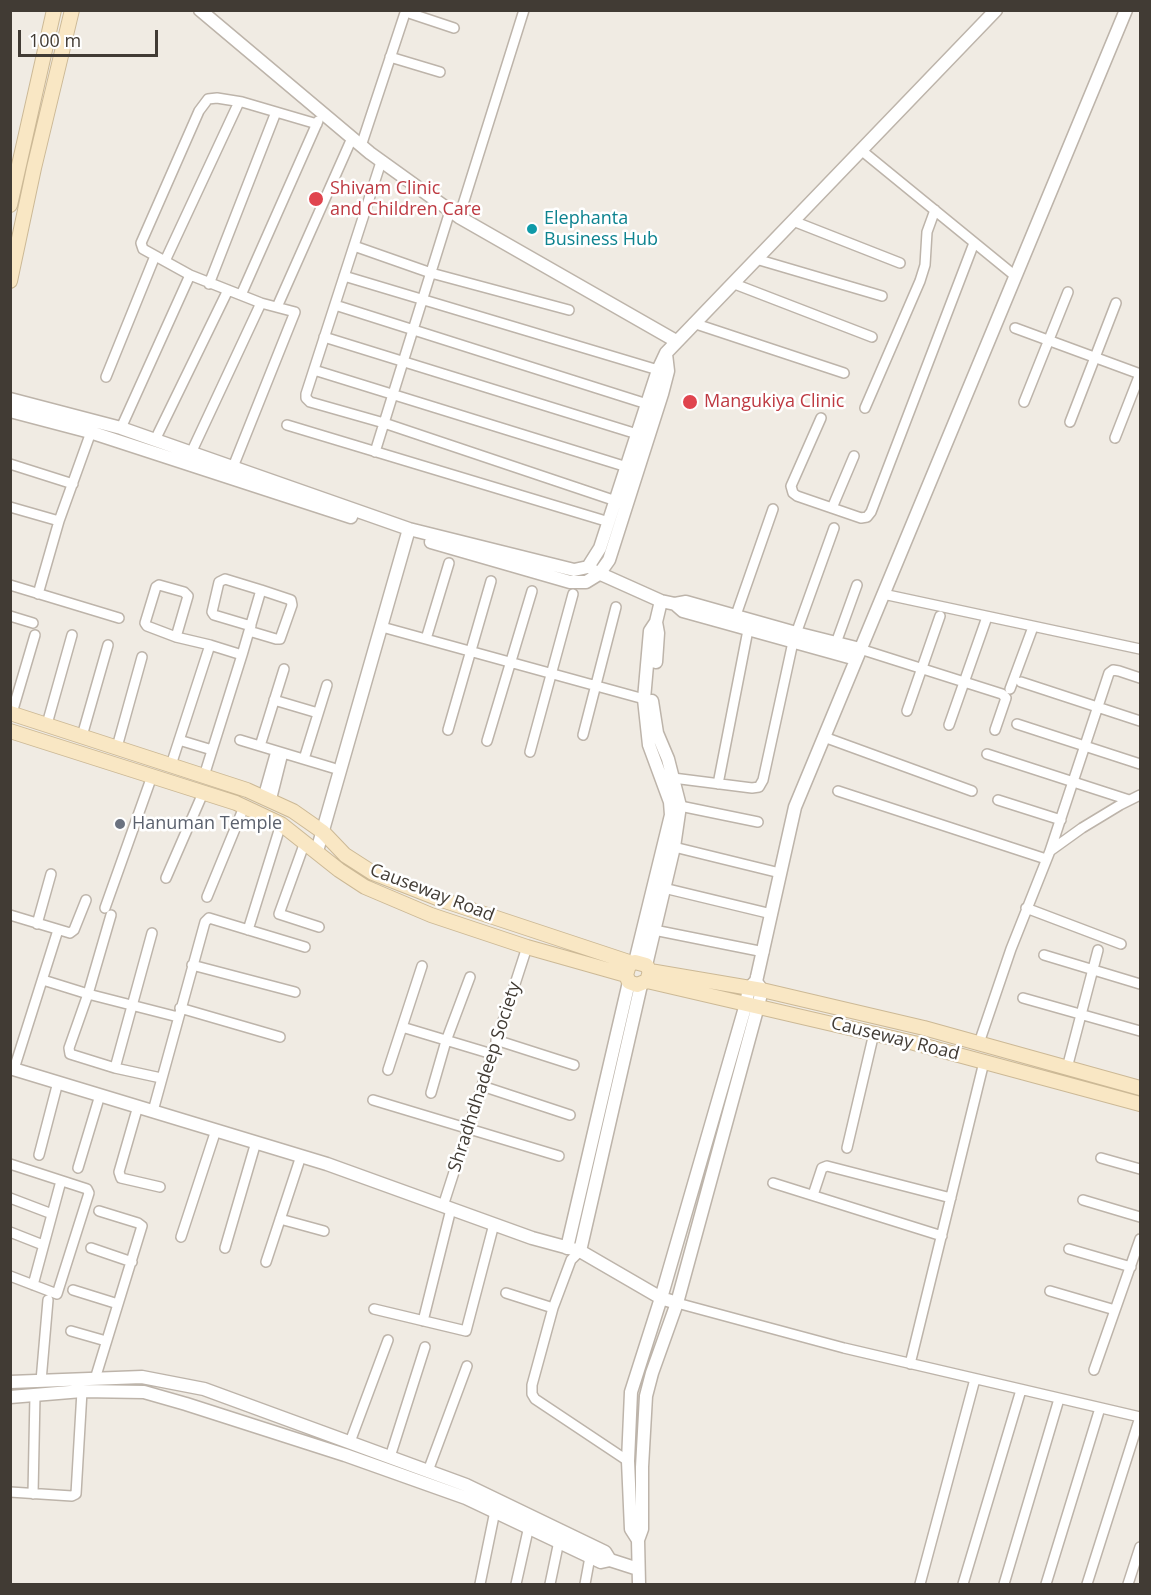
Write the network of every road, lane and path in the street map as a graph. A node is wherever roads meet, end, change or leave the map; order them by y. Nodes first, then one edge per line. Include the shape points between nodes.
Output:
1 (54, 10) edge
2 (72, 10) edge
3 (200, 10) edge
4 (524, 10) edge
5 (996, 10) edge
6 (1126, 10) edge
7 (406, 11) edge
8 (454, 28) dead end
9 (390, 57) junction
10 (440, 72) dead end
11 (239, 102) junction
12 (276, 112) junction
13 (319, 118) junction
14 (356, 142) junction
15 (861, 150) junction
16 (381, 162) junction
17 (10, 205) edge
18 (935, 210) junction
19 (455, 214) junction
20 (792, 221) junction
21 (16, 230) edge
22 (974, 243) junction
23 (354, 246) junction
24 (155, 256) junction
25 (756, 259) junction
26 (165, 261) junction
27 (900, 263) dead end
28 (431, 273) junction
29 (190, 275) junction
30 (344, 276) junction
31 (1014, 276) junction
32 (10, 281) edge
33 (732, 283) junction
34 (208, 284) junction
35 (228, 290) junction
36 (1068, 292) dead end
37 (241, 295) junction
38 (882, 296) dead end
39 (422, 300) junction
40 (261, 303) junction
41 (1116, 303) dead end
42 (335, 305) junction
43 (277, 307) junction
44 (569, 310) dead end
45 (693, 323) junction
46 (1015, 328) dead end
47 (413, 330) junction
48 (324, 337) junction
49 (872, 337) dead end
50 (1049, 340) junction
51 (676, 341) junction
52 (666, 352) junction
53 (1095, 357) junction
54 (404, 360) junction
55 (314, 370) junction
56 (658, 370) junction
57 (844, 373) dead end
58 (1140, 374) edge
59 (106, 377) dead end
60 (393, 394) junction
61 (10, 399) edge
62 (1024, 402) dead end
63 (647, 404) junction
64 (865, 408) dead end
65 (10, 411) edge
66 (821, 418) dead end
67 (1070, 422) dead end
68 (384, 423) junction
69 (287, 425) dead end
70 (122, 428) junction
71 (91, 432) junction
72 (637, 434) junction
73 (1115, 438) dead end
74 (155, 440) junction
75 (375, 452) junction
76 (191, 453) junction
77 (854, 456) dead end
78 (10, 464) edge
79 (232, 467) junction
80 (627, 467) junction
81 (73, 484) junction
82 (616, 501) junction
83 (10, 507) edge
84 (832, 508) junction
85 (773, 509) dead end
86 (59, 521) junction
87 (609, 522) junction
88 (834, 528) dead end
89 (408, 532) junction
90 (449, 563) dead end
91 (588, 567) junction
92 (599, 574) junction
93 (491, 580) dead end
94 (10, 585) edge
95 (857, 585) dead end
96 (261, 590) junction
97 (532, 591) dead end
98 (38, 594) junction
99 (573, 594) dead end
100 (883, 594) junction
101 (662, 601) junction
102 (675, 604) junction
103 (616, 607) dead end
104 (736, 615) junction
105 (10, 616) edge
106 (940, 616) dead end
107 (987, 617) junction
108 (119, 618) dead end
109 (656, 622) junction
110 (33, 623) dead end
111 (382, 627) junction
112 (1033, 627) junction
113 (250, 628) junction
114 (747, 630) junction
115 (35, 635) dead end
116 (72, 635) dead end
117 (176, 637) junction
118 (794, 638) junction
119 (426, 639) junction
120 (836, 643) junction
121 (108, 645) dead end
122 (210, 645) junction
123 (1140, 649) edge
124 (471, 651) junction
125 (858, 654) junction
126 (242, 655) junction
127 (142, 657) dead end
128 (511, 662) junction
129 (922, 668) junction
130 (284, 669) dead end
131 (551, 674) junction
132 (1140, 678) edge
133 (965, 682) junction
134 (1021, 682) dead end
135 (327, 685) dead end
136 (596, 686) junction
137 (1010, 689) dead end
138 (644, 699) junction
139 (274, 700) junction
140 (1098, 709) junction
141 (907, 711) dead end
142 (11, 713) edge
143 (318, 713) junction
144 (1140, 721) edge
145 (47, 724) junction
146 (1017, 724) dead end
147 (950, 725) dead end
148 (448, 730) dead end
149 (995, 730) dead end
150 (10, 731) edge
151 (583, 735) dead end
152 (82, 736) junction
153 (824, 737) junction
154 (179, 740) junction
155 (240, 740) dead end
156 (487, 741) dead end
157 (260, 746) junction
158 (1085, 746) junction
159 (117, 747) junction
160 (212, 750) junction
161 (279, 752) junction
162 (530, 752) dead end
163 (987, 754) dead end
164 (304, 759) junction
165 (1140, 764) edge
166 (171, 765) junction
167 (333, 768) dead end
168 (152, 776) junction
169 (204, 776) junction
170 (673, 778) junction
171 (1074, 782) junction
172 (718, 783) junction
173 (838, 791) dead end
174 (972, 791) dead end
175 (203, 793) junction
176 (1140, 795) edge
177 (267, 799) junction
178 (998, 800) dead end
179 (1129, 800) junction
180 (680, 806) junction
181 (244, 807) junction
182 (1061, 820) junction
183 (758, 822) dead end
184 (281, 824) junction
185 (323, 832) junction
186 (304, 842) junction
187 (674, 847) junction
188 (317, 851) junction
189 (1048, 855) junction
190 (780, 873) junction
191 (51, 874) dead end
192 (166, 878) dead end
193 (664, 888) junction
194 (207, 897) dead end
195 (86, 900) dead end
196 (1026, 908) junction
197 (772, 914) junction
198 (10, 915) edge
199 (37, 924) junction
200 (319, 927) dead end
201 (58, 930) junction
202 (248, 930) junction
203 (654, 930) junction
204 (152, 933) dead end
205 (1121, 944) dead end
206 (305, 947) dead end
207 (527, 947) junction
208 (1098, 950) dead end
209 (764, 952) junction
210 (1044, 955) dead end
211 (192, 965) junction
212 (422, 966) dead end
213 (1093, 970) junction
214 (638, 973) junction
215 (470, 977) dead end
216 (43, 980) junction
217 (1140, 984) edge
218 (755, 986) junction
219 (295, 992) dead end
220 (88, 994) junction
221 (1023, 998) dead end
222 (752, 1005) junction
223 (132, 1006) junction
224 (179, 1012) junction
225 (1081, 1015) junction
226 (402, 1027) junction
227 (1140, 1031) edge
228 (874, 1033) junction
229 (280, 1036) dead end
230 (496, 1040) junction
231 (446, 1041) junction
232 (974, 1042) junction
233 (1001, 1050) junction
234 (492, 1054) junction
235 (966, 1057) junction
236 (990, 1063) junction
237 (574, 1065) dead end
238 (12, 1068) edge
239 (115, 1068) junction
240 (1067, 1068) junction
241 (388, 1070) dead end
242 (161, 1078) junction
243 (58, 1082) junction
244 (482, 1086) junction
245 (1140, 1088) edge
246 (431, 1093) dead end
247 (100, 1095) junction
248 (373, 1100) dead end
249 (1140, 1104) edge
250 (138, 1106) junction
251 (153, 1111) junction
252 (570, 1115) dead end
253 (467, 1129) junction
254 (216, 1130) junction
255 (256, 1142) junction
256 (847, 1148) dead end
257 (39, 1155) dead end
258 (301, 1156) junction
259 (559, 1156) dead end
260 (1101, 1158) dead end
261 (10, 1164) edge
262 (78, 1168) dead end
263 (1140, 1169) edge
264 (61, 1181) junction
265 (773, 1183) dead end
266 (160, 1186) dead end
267 (813, 1195) junction
268 (10, 1198) edge
269 (951, 1198) junction
270 (1083, 1200) dead end
271 (447, 1208) junction
272 (99, 1211) dead end
273 (52, 1214) junction
274 (1140, 1216) edge
275 (280, 1219) junction
276 (494, 1224) junction
277 (324, 1231) dead end
278 (10, 1232) edge
279 (942, 1236) junction
280 (182, 1237) dead end
281 (1140, 1239) edge
282 (44, 1245) junction
283 (91, 1248) dead end
284 (225, 1248) dead end
285 (1069, 1249) dead end
286 (573, 1253) junction
287 (132, 1262) junction
288 (266, 1262) dead end
289 (1131, 1267) junction
290 (10, 1276) edge
291 (33, 1285) junction
292 (73, 1290) dead end
293 (1050, 1291) dead end
294 (506, 1293) dead end
295 (661, 1298) junction
296 (48, 1300) dead end
297 (677, 1303) junction
298 (118, 1304) junction
299 (553, 1308) junction
300 (374, 1309) dead end
301 (1116, 1310) junction
302 (423, 1322) junction
303 (71, 1331) dead end
304 (388, 1340) dead end
305 (106, 1341) junction
306 (425, 1347) dead end
307 (910, 1364) junction
308 (467, 1366) dead end
309 (1094, 1370) dead end
310 (95, 1379) junction
311 (975, 1379) junction
312 (41, 1381) junction
313 (10, 1382) edge
314 (187, 1385) junction
315 (1021, 1390) junction
316 (82, 1391) junction
317 (35, 1395) junction
318 (10, 1397) edge
319 (1059, 1399) junction
320 (186, 1404) junction
321 (1100, 1408) junction
322 (1140, 1417) edge
323 (350, 1442) junction
324 (390, 1457) junction
325 (628, 1461) junction
326 (428, 1471) junction
327 (10, 1492) edge
328 (33, 1494) junction
329 (495, 1511) junction
330 (529, 1526) junction
331 (638, 1540) junction
332 (559, 1542) junction
333 (1140, 1547) edge
334 (590, 1557) junction
335 (610, 1560) junction
336 (638, 1569) junction
337 (480, 1584) edge
338 (516, 1584) edge
339 (550, 1584) edge
340 (585, 1584) edge
341 (639, 1584) edge
342 (920, 1584) edge
343 (963, 1584) edge
344 (1004, 1584) edge
345 (1046, 1584) edge
346 (1088, 1584) edge
347 (1128, 1584) edge

1 - 17 main road
2 - 21 main road
3 - 13 street
4 - 19 street
5 - 15 street
6 - 31 street
7 - 8 street
7 - 9 street
9 - 10 street
9 - 14 street
11 - 12 street
11 - 24 street via 208,99 199,111 141,243
11 - 26 street
12 - 13 street
12 - 34 street
13 - 14 street
13 - 37 street
14 - 16 street
14 - 43 street
15 - 18 street
15 - 20 street
16 - 19 street
16 - 23 street
18 - 22 street
18 - 64 street via 927,232 926,266
19 - 28 street
19 - 51 street
20 - 25 street
20 - 27 street
21 - 32 main road
22 - 31 street
22 - 84 street via 871,513 861,518
23 - 28 street
23 - 30 street
24 - 26 street
24 - 59 street
25 - 33 street
25 - 38 street
26 - 29 street
28 - 39 street
28 - 44 street
29 - 34 street
29 - 70 street
30 - 39 street
30 - 42 street
31 - 100 street
33 - 45 street
33 - 49 street
34 - 35 street
35 - 37 street
35 - 74 street
36 - 50 street
37 - 40 street
39 - 47 street
39 - 56 street
40 - 43 street
40 - 76 street
41 - 53 street
42 - 47 street
42 - 48 street
43 - 79 street via 295,312
45 - 51 street
45 - 57 street
46 - 50 street
47 - 54 street
47 - 63 street
48 - 54 street
48 - 55 street
50 - 53 street
50 - 62 street
51 - 52 street
52 - 56 street
52 - 92 street via 668,371 662,394 609,560
53 - 58 street
53 - 67 street
54 - 60 street
54 - 72 street
55 - 60 street
55 - 68 street via 306,394 310,402
56 - 63 street
58 - 73 street
60 - 68 street
60 - 80 street
61 - 70 street
63 - 72 street
65 - 71 street
66 - 84 street via 791,486 796,496
68 - 75 street
68 - 82 street
69 - 75 street
70 - 74 street
71 - 81 street
71 - 89 street
72 - 80 street
74 - 76 street
75 - 87 street
76 - 79 street
77 - 84 street
78 - 81 street
79 - 89 street
80 - 82 street
81 - 86 street
82 - 87 street
83 - 86 street
85 - 104 street
86 - 98 street
87 - 91 street
88 - 118 street
89 - 91 street via 574,570
89 - 92 street via 570,582 586,582
89 - 111 street
90 - 119 street
91 - 92 street
92 - 101 street
93 - 124 street
94 - 98 street
95 - 120 street
96 - 113 street
96 - 113 street via 287,598 292,605 280,639
96 - 113 street via 225,579 219,582 214,615
97 - 128 street
98 - 108 street
99 - 131 street
100 - 107 street
100 - 125 street
101 - 102 street
101 - 109 street
102 - 104 street via 686,602
102 - 114 street via 683,611
103 - 136 street
104 - 118 street
105 - 110 street
106 - 129 street
107 - 112 street
107 - 133 street
109 - 138 street via 650,631
109 - 170 street via 653,712
111 - 119 street
111 - 185 street
112 - 123 street
112 - 137 street
113 - 126 street
114 - 118 street
114 - 172 street
115 - 142 street
116 - 145 street
117 - 117 street via 188,596 159,585 145,623
117 - 122 street
118 - 120 street
118 - 125 street
118 - 172 street via 759,787
119 - 124 street
120 - 125 street
121 - 152 street
122 - 126 street
122 - 154 street
124 - 128 street
124 - 148 street
125 - 129 street
125 - 153 street
126 - 160 street
127 - 159 street
128 - 131 street
128 - 156 street
129 - 133 street
129 - 141 street
130 - 139 street
131 - 136 street
131 - 162 street
132 - 140 street via 1113,670
133 - 147 street
133 - 149 street via 1005,696
134 - 140 street
135 - 143 street
136 - 138 street
136 - 151 street
138 - 214 street via 649,745 672,815
139 - 143 street
139 - 157 street
140 - 144 street
140 - 158 street
142 - 145 main road, Causeway Road
143 - 164 street
145 - 152 main road, Causeway Road
146 - 158 street
150 - 168 main road, Causeway Road
152 - 159 main road, Causeway Road
153 - 174 street
153 - 190 street via 795,807
154 - 160 street
154 - 166 street
155 - 157 street
157 - 161 street
158 - 165 street
158 - 171 street
159 - 166 main road, Causeway Road
160 - 169 street
161 - 164 street
161 - 177 street
163 - 171 street
164 - 167 street
166 - 169 main road, Causeway Road
168 - 175 main road, Causeway Road
168 - 220 street via 108,912
169 - 177 main road, Causeway Road
170 - 172 street
170 - 180 street
171 - 179 street
171 - 182 street
173 - 189 street
175 - 181 main road, Causeway Road
175 - 192 street
176 - 179 street
177 - 185 main road, Causeway Road
178 - 182 street
179 - 189 street via 1082,828
180 - 183 street
180 - 187 street
181 - 184 main road, Causeway Road
181 - 194 street
182 - 189 street
184 - 186 main road, Causeway Road
184 - 202 street
185 - 188 street
185 - 214 main road, Causeway Road via 345,855 373,873
186 - 188 main road, Causeway Road
186 - 200 street via 279,914
187 - 190 street
187 - 193 street
188 - 207 main road, Causeway Road via 365,887 431,915
189 - 196 street
190 - 197 street
191 - 199 street
193 - 197 street
193 - 203 street
195 - 201 street via 74,930
196 - 205 street
196 - 232 street
197 - 209 street
198 - 199 street
199 - 201 street
201 - 216 street
202 - 206 street
202 - 211 street via 209,918
203 - 209 street
203 - 214 street
204 - 223 street
207 - 214 main road, Causeway Road
207 - 230 street, Shradhdhadeep Society
208 - 213 street
209 - 218 street
210 - 213 street
211 - 219 street
211 - 224 street
212 - 226 street
213 - 217 street
213 - 225 street
214 - 218 main road, Causeway Road
214 - 222 main road, Causeway Road
214 - 286 street
215 - 231 street
216 - 220 street
216 - 238 street
218 - 222 street
218 - 232 main road, Causeway Road
220 - 223 street
220 - 239 street via 70,1054
221 - 225 street
222 - 228 main road, Causeway Road
222 - 295 street
222 - 297 street
223 - 224 street
223 - 239 street
224 - 229 street
224 - 242 street
225 - 227 street
225 - 240 street
226 - 231 street
226 - 241 street
228 - 235 main road, Causeway Road
228 - 256 street
230 - 234 street, Shradhdhadeep Society
230 - 237 street
231 - 234 street
231 - 246 street
232 - 233 main road, Causeway Road
232 - 235 main road
233 - 236 main road
233 - 240 main road, Causeway Road
234 - 244 street, Shradhdhadeep Society
235 - 236 main road, Causeway Road
236 - 249 main road, Causeway Road
236 - 269 street
238 - 243 street
239 - 242 street
240 - 245 main road, Causeway Road
242 - 251 street
243 - 247 street
243 - 257 street
244 - 252 street
244 - 253 street, Shradhdhadeep Society
247 - 250 street
247 - 262 street
248 - 253 street
250 - 251 street
250 - 266 street via 119,1172 121,1178
251 - 254 street
253 - 259 street
253 - 271 street, Shradhdhadeep Society
254 - 255 street
254 - 280 street
255 - 258 street
255 - 284 street
258 - 271 street
258 - 275 street
260 - 263 street
261 - 264 street
264 - 273 street
264 - 291 street via 87,1190 89,1197 57,1294
265 - 267 street
267 - 269 street via 822,1168 827,1166
267 - 279 street
268 - 273 street
269 - 279 street
270 - 274 street
271 - 276 street
271 - 302 street, Shradhdhadeep Society
272 - 287 street via 142,1226
273 - 282 street
275 - 277 street
275 - 288 street
276 - 286 street
276 - 302 street via 466,1331
278 - 282 street
279 - 307 street
281 - 289 street
282 - 291 street
283 - 287 street
285 - 289 street
286 - 295 street
286 - 299 street
287 - 298 street
289 - 301 street
290 - 291 street
292 - 298 street
293 - 301 street
294 - 299 street
295 - 297 street
295 - 325 street via 631,1392
296 - 312 street
297 - 307 street
297 - 331 street via 646,1396 642,1529
298 - 305 street
299 - 325 street via 532,1394
300 - 302 street
301 - 309 street
303 - 305 street
304 - 323 street
305 - 310 street
306 - 324 street
307 - 311 street
308 - 326 street
310 - 312 street
310 - 314 street via 142,1377
311 - 315 street
311 - 342 street
312 - 313 street
314 - 320 street
314 - 323 street
315 - 319 street
315 - 343 street
316 - 317 street
316 - 320 street via 144,1392
316 - 328 street via 76,1494
317 - 318 street
317 - 328 street
319 - 321 street
319 - 344 street
320 - 329 street via 345,1455
321 - 322 street
321 - 345 street
322 - 346 street
323 - 324 street
324 - 326 street
325 - 331 street via 631,1529
326 - 335 street via 556,1527 605,1552
327 - 328 street
329 - 330 street
329 - 337 street
330 - 332 street
330 - 338 street
331 - 336 street
332 - 334 street
332 - 339 street
333 - 347 street
334 - 335 street via 601,1562
334 - 340 street
335 - 336 street
336 - 341 street

